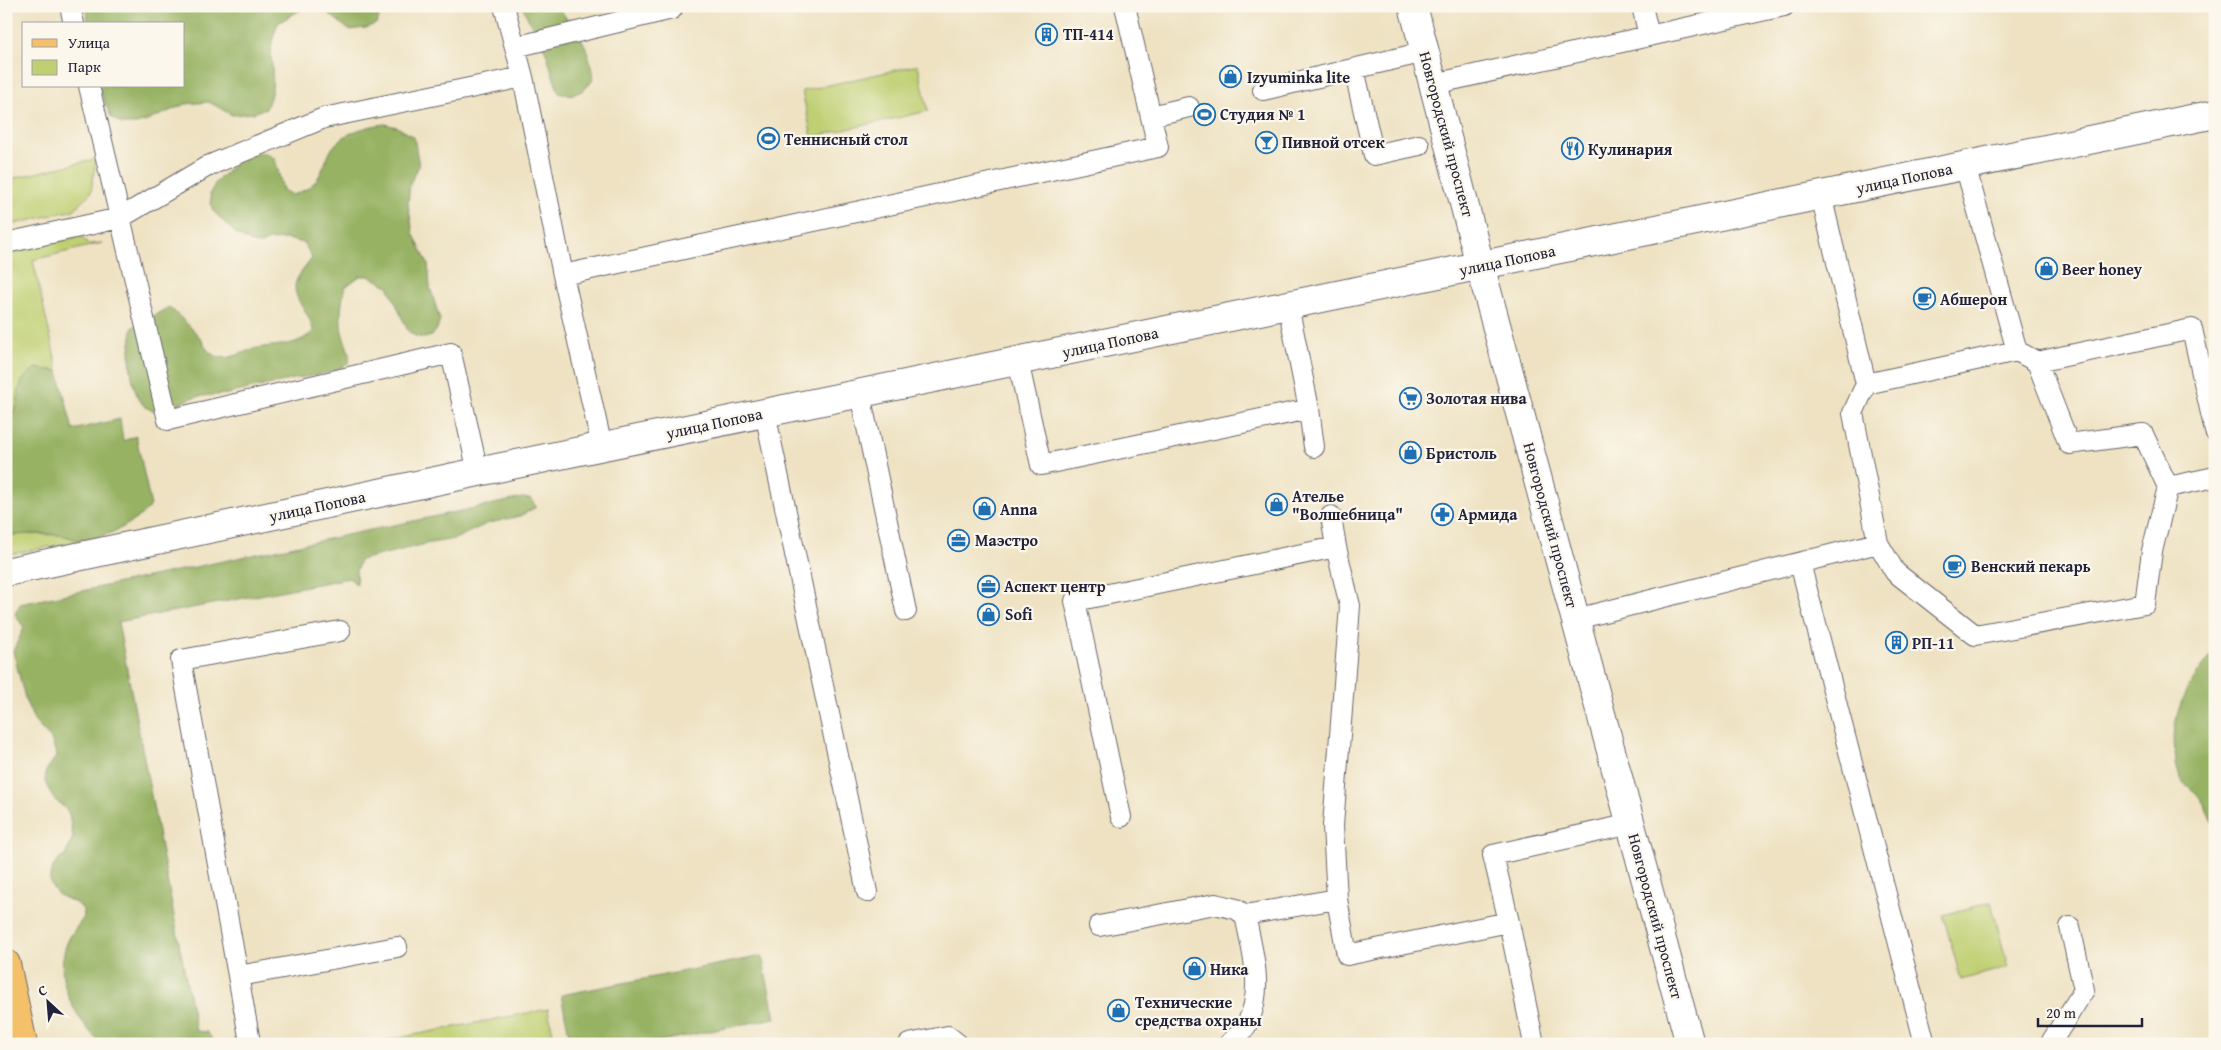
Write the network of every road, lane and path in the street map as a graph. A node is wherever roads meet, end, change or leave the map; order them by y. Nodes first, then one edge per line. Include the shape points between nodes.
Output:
1 (70, 6) edge
2 (504, 6) edge
3 (671, 6) edge
4 (1125, 6) edge
5 (1413, 6) edge
6 (1642, 6) edge
7 (1784, 6) edge
8 (74, 22) edge
9 (1649, 36) junction
10 (515, 47) junction
11 (1425, 52) junction
12 (1354, 69) junction
13 (522, 77) junction
14 (1434, 84) junction
15 (89, 88) edge
16 (1263, 90) dead end
17 (1190, 107) dead end
18 (2215, 114) edge
19 (1150, 116) junction
20 (1420, 144) dead end
21 (1965, 166) junction
22 (1821, 195) junction
23 (120, 218) junction
24 (6, 243) edge
25 (1480, 265) junction
26 (563, 276) junction
27 (1288, 305) junction
28 (2017, 351) junction
29 (1018, 361) junction
30 (2036, 362) junction
31 (1866, 384) junction
32 (860, 394) junction
33 (1309, 409) junction
34 (765, 413) junction
35 (2215, 431) edge
36 (602, 446) junction
37 (1314, 446) dead end
38 (478, 472) junction
39 (2215, 477) edge
40 (2168, 487) junction
41 (1331, 516) dead end
42 (1878, 543) junction
43 (1336, 547) junction
44 (1800, 563) junction
45 (6, 572) edge
46 (906, 611) dead end
47 (1576, 619) junction
48 (340, 631) dead end
49 (1121, 817) dead end
50 (1631, 824) junction
51 (867, 892) dead end
52 (1337, 899) junction
53 (1245, 914) junction
54 (1509, 922) junction
55 (1099, 926) dead end
56 (2070, 927) dead end
57 (397, 947) dead end
58 (6, 964) edge
59 (239, 976) junction
60 (250, 1042) dead end
61 (23, 1044) edge
62 (909, 1044) edge
63 (958, 1044) edge
64 (1229, 1044) edge
65 (1534, 1044) edge
66 (1690, 1044) edge
67 (1925, 1044) edge
68 (2050, 1044) edge

1 - 8 lane
2 - 10 lane
3 - 10 lane via 672,9
4 - 19 lane
5 - 11 street, Новгородский проспект
6 - 9 lane
7 - 9 lane
9 - 14 lane
10 - 13 lane
11 - 12 lane
11 - 14 street, Новгородский проспект
12 - 16 lane
12 - 20 lane via 1374,155
13 - 23 lane via 324,118 208,166
13 - 26 lane
14 - 25 street, Новгородский проспект
15 - 23 lane
17 - 19 lane
18 - 21 street, улица Попова
19 - 26 lane via 1158,147
21 - 22 street, улица Попова
21 - 28 lane
22 - 25 street, улица Попова
22 - 31 lane
23 - 24 lane
23 - 38 lane via 168,420 450,353
25 - 27 street, улица Попова
25 - 47 street, Новгородский проспект
26 - 36 lane
27 - 29 street, улица Попова
27 - 33 lane
28 - 30 lane
28 - 31 lane
29 - 32 street, улица Попова
29 - 33 lane via 1041,465
30 - 35 lane via 2192,330
30 - 40 lane via 2069,444 2143,434
31 - 42 lane via 1853,413
32 - 34 street, улица Попова
32 - 46 lane
33 - 37 lane
34 - 36 street, улица Попова
34 - 51 lane
36 - 38 street, улица Попова
38 - 45 street, улица Попова
39 - 40 lane
40 - 42 lane via 2152,551 2145,604 1975,635 1894,572
41 - 43 lane
42 - 44 lane
43 - 49 lane via 1074,601
43 - 52 lane via 1350,606 1334,826
44 - 47 lane
44 - 67 lane
47 - 50 street, Новгородский проспект
48 - 59 lane via 181,660
50 - 54 lane via 1493,855
50 - 66 street, Новгородский проспект
52 - 53 lane
52 - 54 lane via 1347,955
53 - 55 lane via 1215,904
53 - 64 lane via 1257,982 1256,1002 1246,1026
54 - 65 lane
56 - 68 lane via 2084,990
57 - 59 lane
58 - 61 main road
59 - 60 lane
62 - 63 lane via 948,1036

